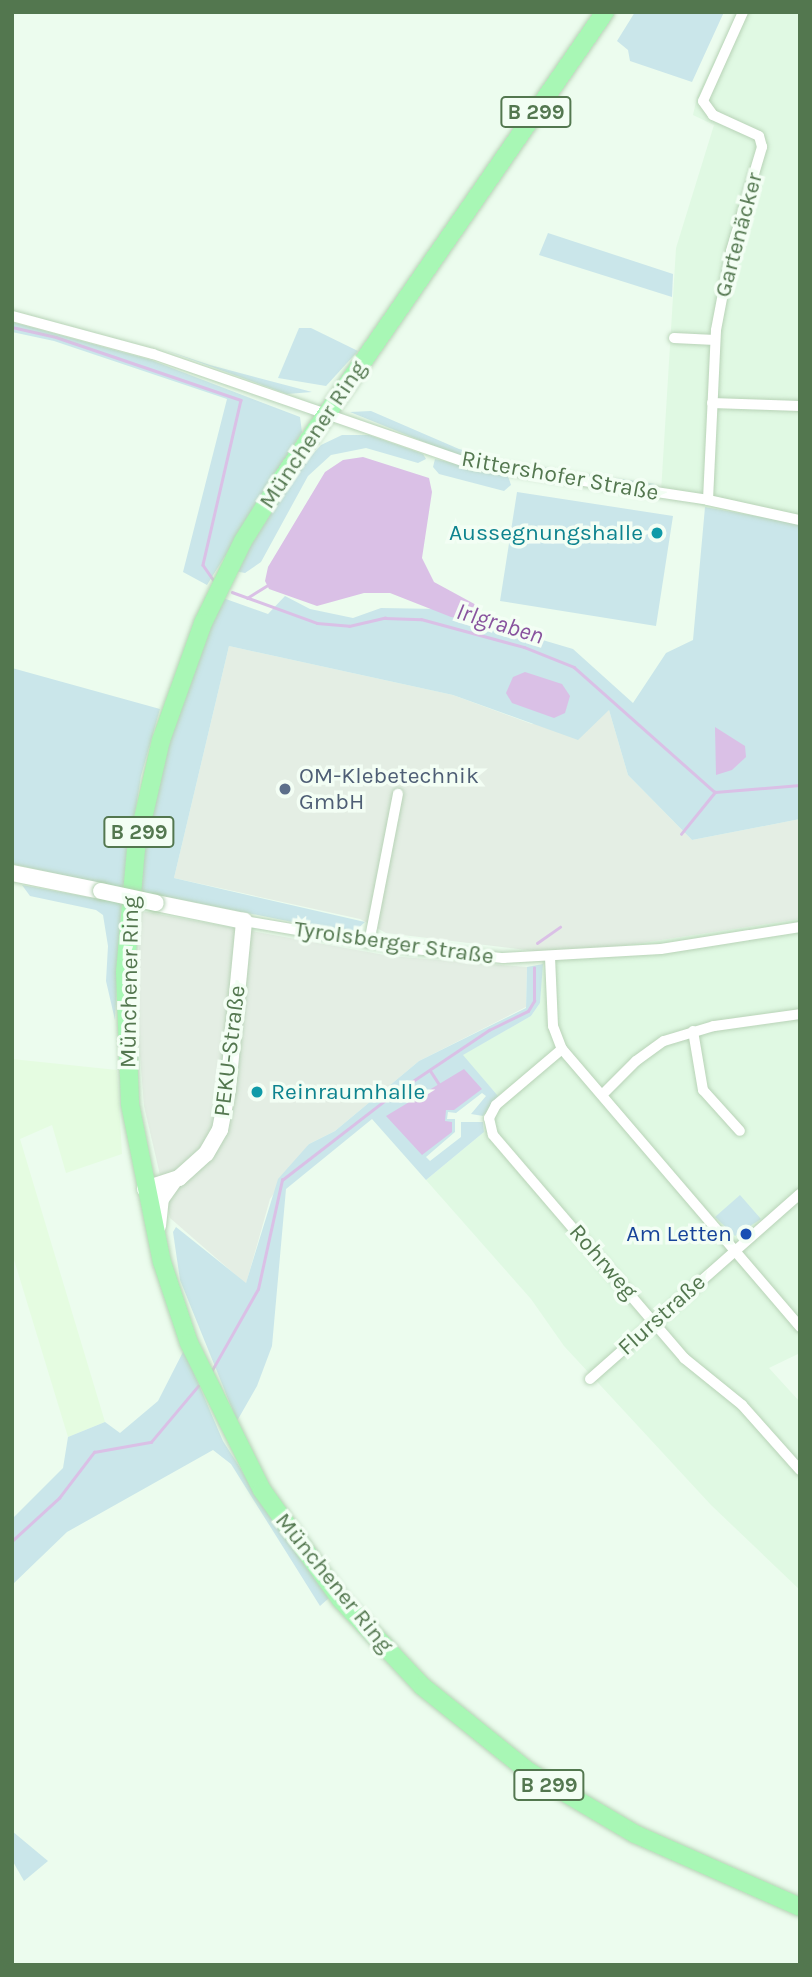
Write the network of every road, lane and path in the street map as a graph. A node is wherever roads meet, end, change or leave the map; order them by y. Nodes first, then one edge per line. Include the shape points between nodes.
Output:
1 (605, 12) edge
2 (743, 12) edge
3 (12, 316) edge
4 (674, 338) dead end
5 (715, 340) junction
6 (712, 403) junction
7 (800, 406) edge
8 (326, 414) junction
9 (708, 500) junction
10 (800, 520) edge
11 (398, 794) dead end
12 (12, 873) edge
13 (244, 921) junction
14 (800, 927) edge
15 (369, 943) junction
16 (550, 957) junction
17 (800, 1014) edge
18 (693, 1031) junction
19 (562, 1049) junction
20 (602, 1095) junction
21 (740, 1130) dead end
22 (190, 1168) junction
23 (173, 1182) junction
24 (144, 1185) junction
25 (799, 1197) edge
26 (158, 1246) junction
27 (735, 1252) junction
28 (654, 1322) junction
29 (800, 1327) edge
30 (590, 1379) dead end
31 (800, 1470) edge
32 (800, 1907) edge

1 - 8 main road, Münchener Ring / B 299
2 - 5 street, Gartenäcker via 703,101 710,113 755,133 762,142 731,251
3 - 8 street, Rittershofer Straße via 153,354
4 - 5 street
5 - 6 street, Gartenäcker
6 - 7 street
6 - 9 street, Gartenäcker
8 - 9 street, Rittershofer Straße via 471,464
8 - 24 main road, Münchener Ring / B 299 via 251,527 210,606 149,784 132,880 125,972 125,1044
9 - 10 street, Rittershofer Straße
11 - 15 street
12 - 13 street, Tyrolsberger Straße, bridge
13 - 15 street, Tyrolsberger Straße
13 - 22 street, PEKU-Straße via 224,1118 212,1147
14 - 16 street, Tyrolsberger Straße via 682,946
15 - 16 street, Tyrolsberger Straße via 481,957
16 - 19 street via 553,1026
17 - 18 street
18 - 20 street via 650,1049
18 - 21 street via 703,1090
19 - 20 street
19 - 28 street, Rohrweg via 496,1105 490,1129
20 - 27 street
22 - 23 street, PEKU-Straße
22 - 24 street
23 - 24 street, PEKU-Straße
23 - 26 street via 160,1204
24 - 26 main road, Münchener Ring / B 299
25 - 27 street, Flurstraße
26 - 32 main road, Münchener Ring / B 299 via 189,1343 250,1468 314,1566 390,1654 486,1740 580,1804 675,1854
27 - 28 street, Flurstraße
27 - 29 street
28 - 30 street, Flurstraße
28 - 31 street, Rohrweg via 698,1373 742,1405

